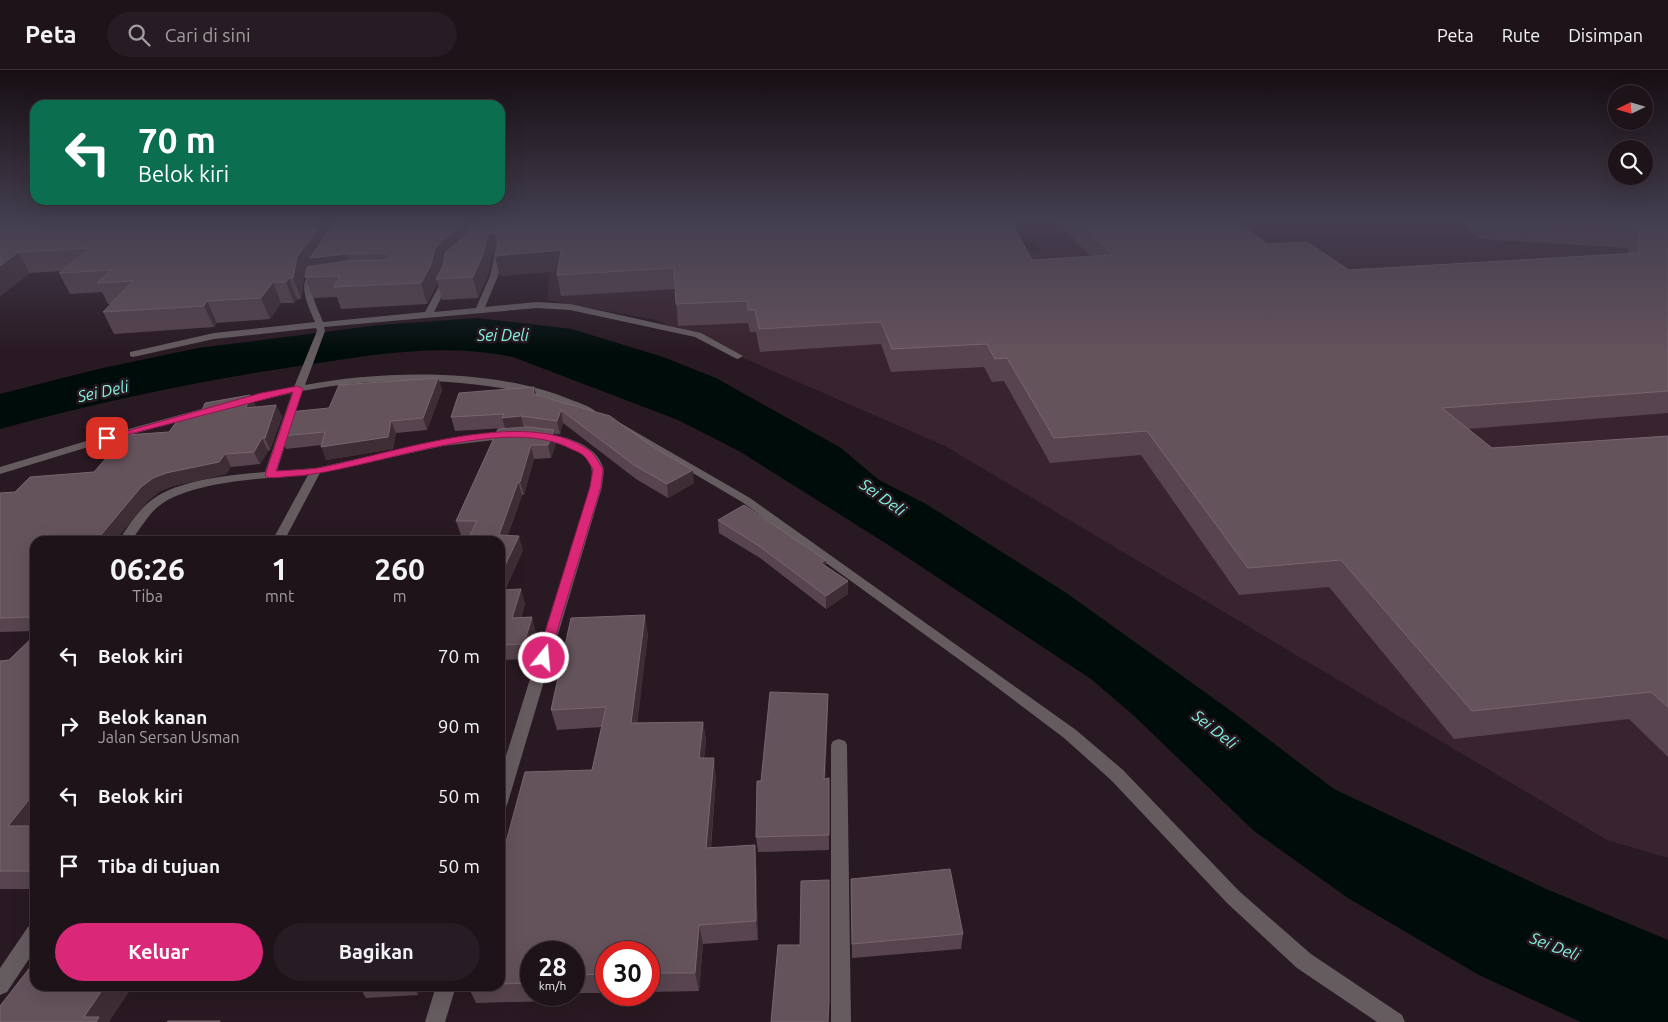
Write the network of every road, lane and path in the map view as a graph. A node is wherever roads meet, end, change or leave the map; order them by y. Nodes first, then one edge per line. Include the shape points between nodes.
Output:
1 (320, 264) edge
2 (496, 264) edge
3 (450, 266) edge
4 (479, 310) junction
5 (429, 314) junction
6 (320, 328) junction
7 (133, 354) dead end
8 (738, 356) dead end
9 (298, 389) junction
10 (0, 471) edge
11 (316, 471) junction
12 (270, 475) junction
13 (129, 536) edge
14 (281, 536) edge
15 (839, 745) dead end
16 (505, 786) edge
17 (30, 941) edge
18 (0, 985) edge
19 (445, 991) edge
20 (436, 1022) edge
21 (841, 1022) edge
22 (1395, 1022) edge

1 - 6 street via 310,278 314,284 307,301
2 - 4 street
3 - 5 street via 445,271 443,286
4 - 5 street
4 - 8 street via 570,306 698,335
5 - 6 street
6 - 7 street via 214,336
6 - 9 street
9 - 10 street via 264,395 107,438
9 - 12 street
9 - 22 street via 360,381 461,379 546,394 606,418 746,500 1070,734 1118,776 1233,897 1304,961
11 - 12 street
11 - 14 street
11 - 16 street via 444,443 528,434 567,442 587,453 598,469 596,487
12 - 13 street via 196,487 158,500
15 - 21 street
17 - 18 street
19 - 20 street

